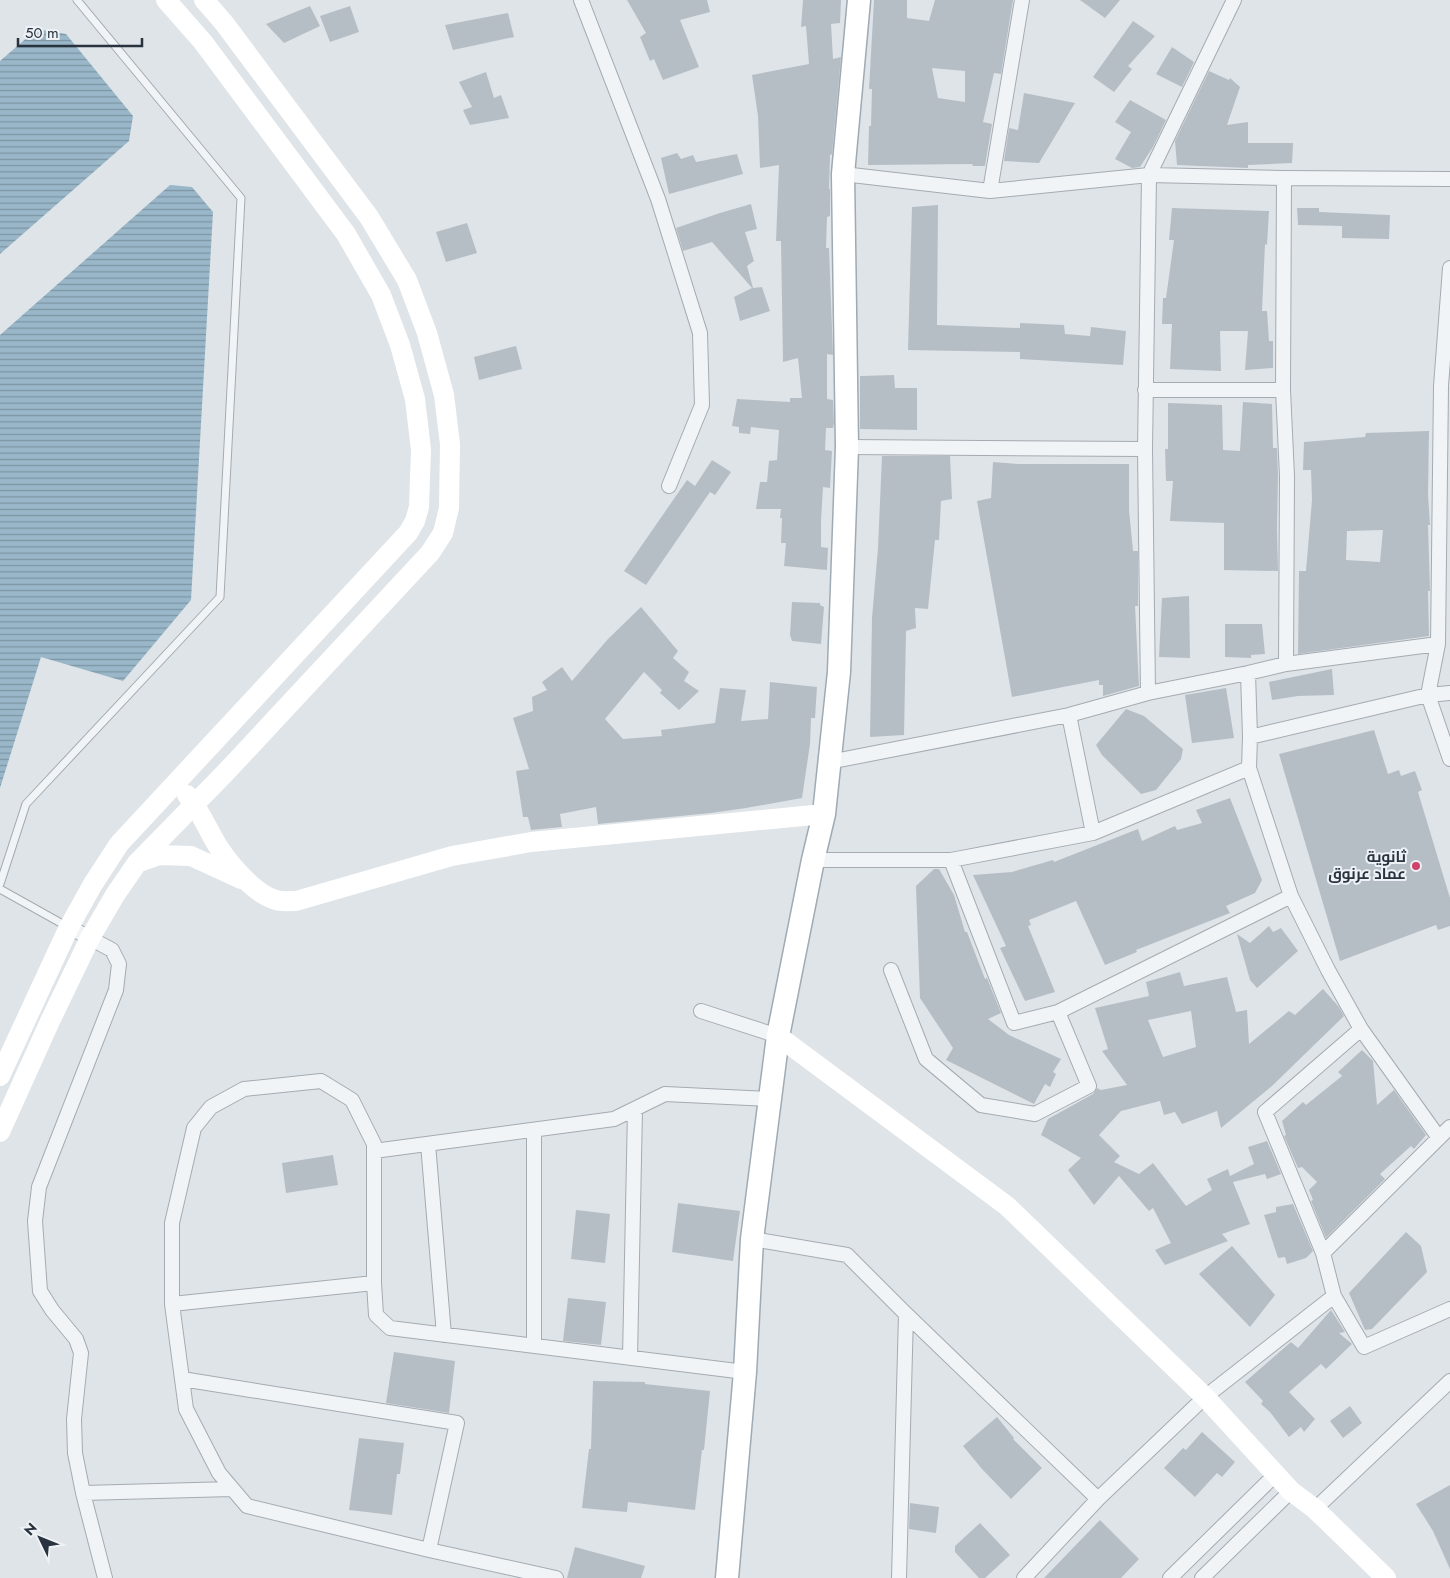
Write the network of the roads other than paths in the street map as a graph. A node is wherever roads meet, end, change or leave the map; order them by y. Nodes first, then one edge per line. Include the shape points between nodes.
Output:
1 (77, 0) edge
2 (166, 0) edge
3 (204, 0) edge
4 (581, 0) edge
5 (859, 0) edge
6 (1022, 0) edge
7 (1234, 0) edge
8 (843, 174) junction
9 (1149, 175) junction
10 (1284, 178) junction
11 (1450, 179) edge
12 (990, 191) junction
13 (1450, 268) edge
14 (1446, 386) edge
15 (1145, 390) junction
16 (1283, 390) junction
17 (847, 446) junction
18 (1145, 449) junction
19 (669, 486) dead end
20 (1438, 644) junction
21 (1286, 664) junction
22 (1248, 673) junction
23 (1148, 693) junction
24 (1450, 693) edge
25 (1428, 695) junction
26 (1069, 715) junction
27 (1250, 737) junction
28 (1450, 759) edge
29 (829, 762) junction
30 (1248, 768) junction
31 (176, 782) junction
32 (194, 803) junction
33 (824, 814) junction
34 (1093, 833) junction
35 (813, 860) junction
36 (950, 860) junction
37 (137, 863) junction
38 (248, 882) junction
39 (0, 884) edge
40 (0, 889) edge
41 (1291, 896) junction
42 (69, 927) junction
43 (90, 938) junction
44 (891, 970) dead end
45 (701, 1010) dead end
46 (1058, 1012) junction
47 (1361, 1029) junction
48 (778, 1036) junction
49 (0, 1076) edge
50 (771, 1099) junction
51 (636, 1109) junction
52 (1450, 1127) edge
53 (534, 1130) junction
54 (0, 1132) edge
55 (1440, 1138) junction
56 (428, 1144) junction
57 (374, 1151) junction
58 (752, 1239) junction
59 (1323, 1253) junction
60 (374, 1282) junction
61 (1334, 1296) junction
62 (172, 1304) junction
63 (1450, 1309) edge
64 (906, 1314) junction
65 (444, 1335) junction
66 (534, 1346) junction
67 (630, 1358) junction
68 (745, 1372) junction
69 (182, 1379) junction
70 (1450, 1381) edge
71 (1205, 1397) junction
72 (1276, 1474) junction
73 (232, 1489) junction
74 (1291, 1491) junction
75 (83, 1493) junction
76 (1098, 1499) junction
77 (1315, 1509) junction
78 (429, 1550) junction
79 (106, 1578) edge
80 (556, 1578) edge
81 (727, 1578) edge
82 (898, 1578) edge
83 (1024, 1578) edge
84 (1170, 1578) edge
85 (1202, 1578) edge
86 (1386, 1578) edge

1 - 39 lane via 242,198 220,598 26,804
2 - 31 street via 203,42 346,234 382,295 415,399 421,450 419,507 408,533
3 - 32 street via 369,216 407,280 427,333 444,395 450,444 449,508 443,533 430,553
4 - 19 street via 658,199 700,333 702,405
5 - 8 main road
6 - 12 street
7 - 9 street
8 - 12 street
8 - 17 main road
9 - 10 street
9 - 12 street
9 - 15 street
10 - 11 street
10 - 16 street
13 - 14 street
14 - 20 street
15 - 16 street
15 - 18 street
16 - 21 street via 1287,476
17 - 18 street
17 - 29 main road via 839,672
18 - 23 street
20 - 21 street
20 - 25 street
21 - 22 street
22 - 23 street
22 - 27 street
23 - 26 street
24 - 25 street
25 - 27 street
25 - 28 street
26 - 29 street
26 - 34 street
27 - 30 street
29 - 33 main road
30 - 34 street
30 - 41 street
31 - 32 street
31 - 42 street via 119,844
32 - 37 street
32 - 38 street via 220,849
33 - 35 main road
33 - 38 street via 531,842 452,856 296,902 278,901 262,895
34 - 36 street
35 - 36 street
35 - 48 main road
36 - 46 street via 1014,1022
37 - 38 street via 159,855 191,856
37 - 43 street
40 - 42 lane
41 - 46 street
41 - 47 street
42 - 43 street
42 - 49 street
43 - 54 street
43 - 75 street via 112,950 119,964 116,990 40,1186 34,1220 40,1291 76,1339 81,1353 74,1419 75,1453
44 - 46 street via 926,1059 981,1106 1034,1114 1089,1086
45 - 48 street
47 - 55 street
47 - 59 street via 1265,1112
48 - 50 main road
48 - 71 street via 1007,1206
50 - 51 street via 665,1094
50 - 58 main road
51 - 53 street via 614,1119
51 - 67 street
52 - 55 street
53 - 56 street
53 - 66 street
55 - 59 street
56 - 57 street
56 - 65 street
57 - 60 street
57 - 62 street via 374,1144 352,1100 321,1081 244,1089 210,1107 194,1128 172,1223
58 - 64 street via 847,1255
58 - 68 main road
59 - 61 street
60 - 62 street
60 - 65 street via 376,1315 390,1328
61 - 63 street via 1364,1347
61 - 71 street
62 - 69 street
64 - 76 street
64 - 82 street
65 - 66 street
66 - 67 street
67 - 68 street
68 - 81 main road
69 - 73 street via 186,1409 219,1473
69 - 78 street via 457,1423
70 - 77 street
71 - 72 street
71 - 76 street
72 - 74 street
72 - 84 street
73 - 75 street
73 - 78 street via 248,1506
74 - 77 street
74 - 85 street
75 - 79 street
76 - 83 street
77 - 86 street
78 - 80 street

